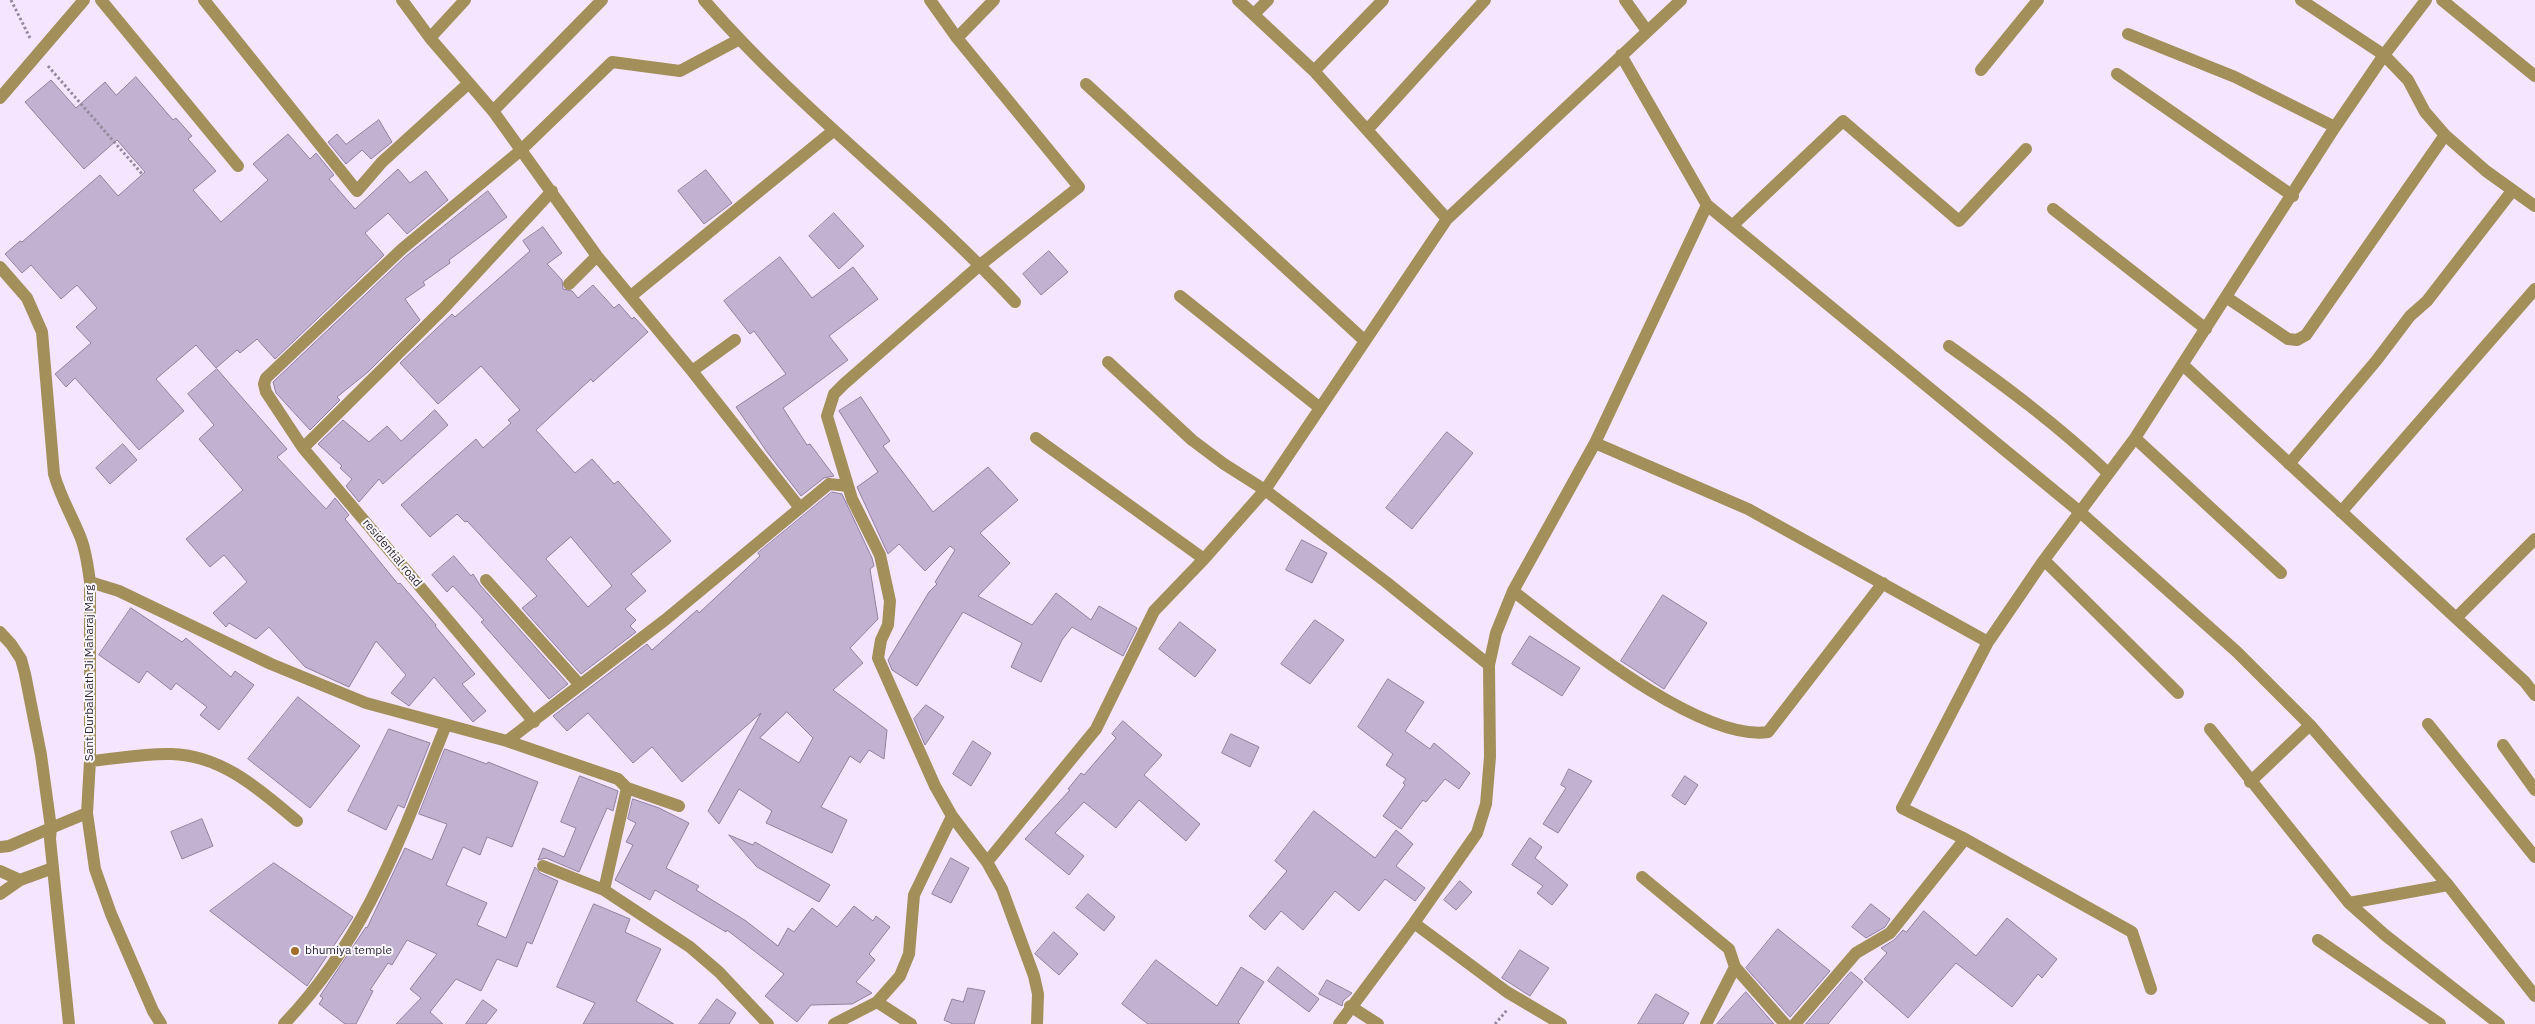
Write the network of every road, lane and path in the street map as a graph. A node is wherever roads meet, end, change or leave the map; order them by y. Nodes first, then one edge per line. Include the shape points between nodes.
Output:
1 (11, 0) edge
2 (84, 0) edge
3 (101, 0) edge
4 (204, 0) edge
5 (402, 0) edge
6 (466, 0) edge
7 (602, 0) edge
8 (704, 0) edge
9 (930, 0) edge
10 (994, 0) edge
11 (1238, 0) edge
12 (1268, 0) edge
13 (1383, 0) edge
14 (1485, 0) edge
15 (1625, 0) edge
16 (1681, 0) edge
17 (2038, 0) edge
18 (2301, 0) edge
19 (2426, 0) edge
20 (2442, 0) edge
21 (1254, 14) junction
22 (1647, 31) junction
23 (2128, 34) dead end
24 (430, 38) junction
25 (957, 38) junction
26 (738, 40) junction
27 (38, 54) junction
28 (2384, 54) junction
29 (1621, 55) junction
30 (1981, 70) dead end
31 (1314, 71) junction
32 (2117, 74) dead end
33 (2535, 76) edge
34 (469, 83) junction
35 (1086, 84) dead end
36 (0, 98) edge
37 (492, 111) junction
38 (2335, 127) junction
39 (1367, 130) junction
40 (833, 131) junction
41 (2445, 135) junction
42 (2026, 149) dead end
43 (520, 151) junction
44 (238, 166) dead end
45 (143, 175) dead end
46 (552, 191) junction
47 (2512, 191) junction
48 (2293, 196) junction
49 (1707, 205) junction
50 (2535, 206) edge
51 (2053, 209) dead end
52 (1447, 219) junction
53 (1732, 226) junction
54 (597, 256) junction
55 (980, 265) junction
56 (0, 267) edge
57 (569, 284) dead end
58 (2535, 289) edge
59 (631, 296) junction
60 (1180, 296) dead end
61 (2226, 297) junction
62 (1015, 302) dead end
63 (2206, 329) junction
64 (735, 340) dead end
65 (1365, 341) junction
66 (1949, 346) dead end
67 (1108, 362) dead end
68 (2183, 365) junction
69 (692, 371) junction
70 (1320, 408) junction
71 (1036, 438) dead end
72 (2135, 438) junction
73 (1595, 443) junction
74 (304, 448) junction
75 (2289, 464) junction
76 (2108, 473) junction
77 (848, 486) junction
78 (1265, 490) junction
79 (800, 508) junction
80 (2080, 512) junction
81 (2341, 512) junction
82 (2535, 540) edge
83 (1204, 559) junction
84 (2044, 560) junction
85 (2281, 573) dead end
86 (486, 580) dead end
87 (90, 582) junction
88 (1884, 583) junction
89 (1513, 591) junction
90 (2456, 618) junction
91 (0, 632) edge
92 (1988, 642) junction
93 (1489, 665) junction
94 (580, 685) junction
95 (2178, 693) dead end
96 (2535, 695) edge
97 (534, 722) junction
98 (2428, 724) dead end
99 (446, 725) junction
100 (2310, 725) junction
101 (2210, 730) dead end
102 (507, 741) junction
103 (2503, 745) dead end
104 (90, 761) junction
105 (2250, 782) junction
106 (627, 788) junction
107 (2535, 790) edge
108 (679, 806) dead end
109 (87, 813) junction
110 (952, 816) junction
111 (297, 821) dead end
112 (51, 828) junction
113 (1965, 839) junction
114 (0, 847) edge
115 (2535, 857) edge
116 (988, 862) junction
117 (543, 866) dead end
118 (53, 868) junction
119 (0, 871) edge
120 (1642, 877) dead end
121 (20, 880) junction
122 (2448, 885) junction
123 (604, 890) junction
124 (0, 894) edge
125 (2349, 903) junction
126 (1414, 923) junction
127 (2318, 940) dead end
128 (1735, 967) junction
129 (2151, 989) dead end
130 (2535, 996) edge
131 (877, 1002) junction
132 (1350, 1006) junction
133 (69, 1024) edge
134 (162, 1024) edge
135 (284, 1024) edge
136 (768, 1024) edge
137 (834, 1024) edge
138 (911, 1024) edge
139 (1038, 1024) edge
140 (1339, 1024) edge
141 (1378, 1024) edge
142 (1561, 1024) edge
143 (1706, 1024) edge
144 (1785, 1024) edge
145 (1795, 1024) edge
146 (2440, 1024) edge
147 (2499, 1024) edge

1 - 27 path
2 - 27 street
3 - 44 street
4 - 34 street via 357,192 382,162
5 - 24 street
6 - 24 street
7 - 37 street
8 - 26 street
9 - 25 street
10 - 25 street
11 - 21 street
12 - 21 street
13 - 31 street
14 - 39 street
15 - 22 street
16 - 22 street
17 - 30 street
18 - 28 street
19 - 28 street
20 - 33 street
21 - 31 street
22 - 29 street
23 - 38 street via 2235,77
24 - 34 street
25 - 55 street via 1079,187
26 - 40 street
26 - 43 street via 680,71 612,62
27 - 36 street
27 - 45 path
28 - 38 street
28 - 41 street via 2408,80 2425,112
29 - 49 street
29 - 52 street
31 - 39 street
32 - 48 street
34 - 37 street
35 - 65 street
37 - 43 street
38 - 48 street
39 - 52 street
40 - 55 street
40 - 59 street
41 - 47 street
41 - 61 street via 2306,335 2297,340 2288,339
42 - 53 street via 1959,221 1843,121
43 - 46 street
43 - 74 street, residential road via 402,248 266,378 266,392
46 - 54 street
46 - 74 street via 445,307
47 - 50 street
47 - 75 street via 2427,301 2410,316
48 - 61 street
49 - 53 street
49 - 73 street
51 - 63 street
52 - 65 street
53 - 80 street
54 - 57 street
54 - 59 street
55 - 62 street
55 - 77 street via 834,394 827,416
56 - 87 street, Sant DurbalNath Ji Maharaj Marg via 27,298 42,332 54,474 80,537
58 - 81 street
59 - 69 street
60 - 70 street
61 - 63 street
63 - 68 street
64 - 69 street
65 - 70 street
66 - 76 street via 2070,437
67 - 78 street via 1192,440
68 - 72 street
68 - 75 street
69 - 79 street
70 - 78 street
71 - 83 street
72 - 76 street
72 - 85 street
73 - 88 street via 1748,509
73 - 89 street
74 - 97 street, residential road
75 - 81 street
76 - 80 street
77 - 79 street via 829,484
77 - 110 street via 880,555 890,601 888,625 878,658 935,786
78 - 83 street
78 - 93 street
79 - 94 street via 665,620
80 - 84 street
80 - 100 street via 2237,652
81 - 90 street
82 - 90 street
83 - 116 street via 1154,611 1096,729
84 - 92 street
84 - 95 street
86 - 94 street
87 - 99 street via 119,591 324,687 366,703
87 - 104 street, Sant DurbalNath Ji Maharaj Marg
88 - 89 street via 1768,732 1753,734 1724,728 1652,692
88 - 92 street
89 - 93 street via 1496,633
90 - 96 street
91 - 112 street via 21,659 25,674
92 - 113 street via 1902,808
93 - 126 street via 1490,757 1486,804 1477,833
94 - 97 street
97 - 102 street
98 - 115 street
99 - 102 street
99 - 135 street via 383,879 358,927 308,998
100 - 105 street
100 - 122 street
101 - 105 street
102 - 106 street via 618,779
103 - 107 street
104 - 109 street, Sant DurbalNath Ji Maharaj Marg
104 - 111 street via 171,754 206,760 244,778
105 - 125 street
106 - 108 street
106 - 123 street
109 - 112 street
109 - 134 street, Sant DurbalNath Ji Maharaj Marg via 95,869 149,1002
110 - 116 street
110 - 131 street via 914,895 908,954 900,976
112 - 114 street via 10,846
112 - 118 street
113 - 129 street via 2132,932
113 - 145 street via 1890,933 1856,952
116 - 139 street via 1002,889 1034,976
117 - 123 street
118 - 121 street
118 - 133 street
119 - 121 street
120 - 128 street via 1729,949
121 - 124 street
122 - 125 street
122 - 130 street
123 - 136 street via 690,947 719,972
125 - 147 street
126 - 132 street
126 - 142 street via 1507,992
127 - 146 street
128 - 143 street
128 - 144 street
131 - 137 street
131 - 138 street
132 - 140 street
132 - 141 street

